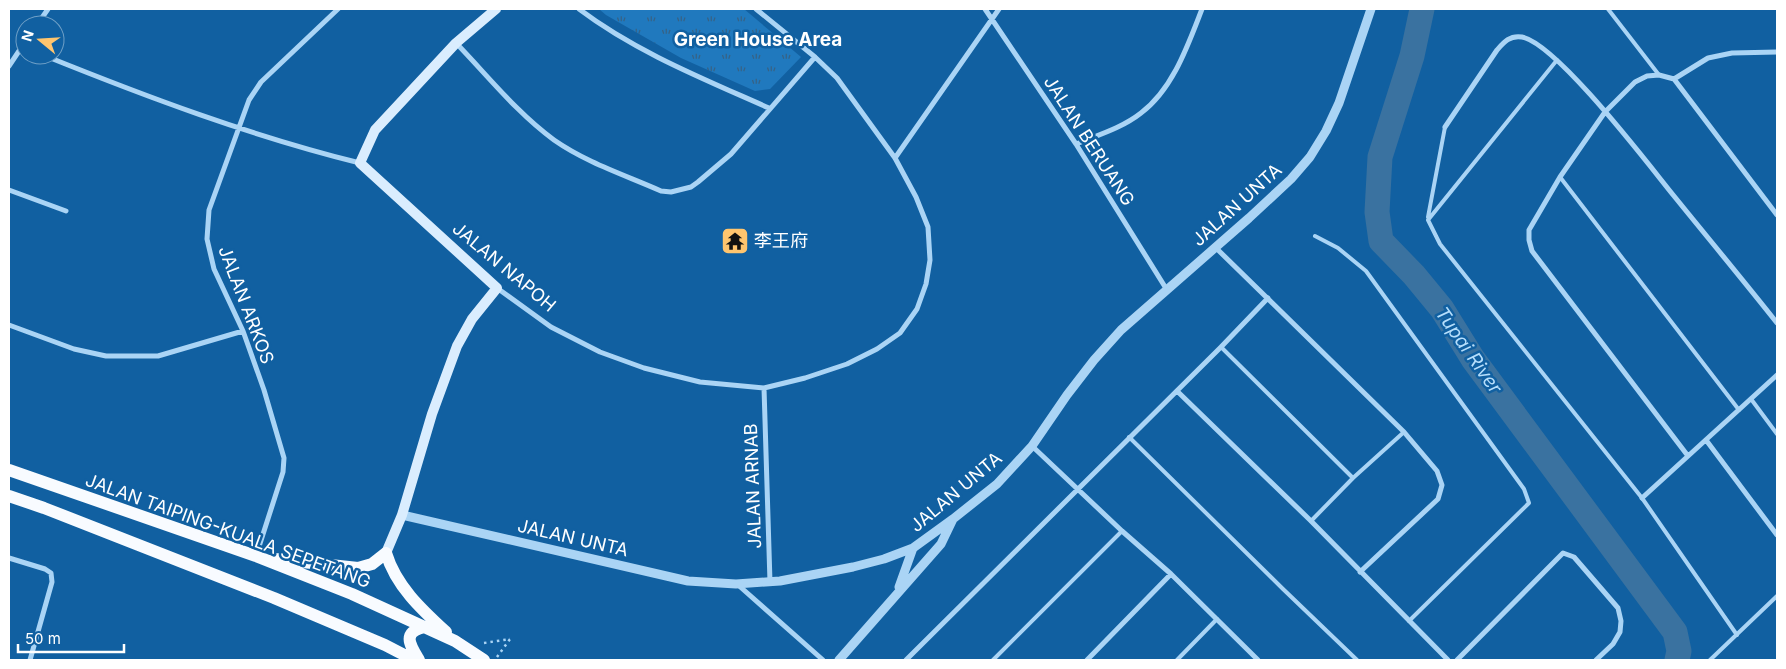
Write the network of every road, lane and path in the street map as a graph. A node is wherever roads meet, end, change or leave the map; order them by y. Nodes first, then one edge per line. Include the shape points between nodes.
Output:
1 (338, 9) edge
2 (496, 9) edge
3 (579, 9) edge
4 (756, 9) edge
5 (985, 9) edge
6 (1000, 9) edge
7 (1202, 9) edge
8 (1371, 9) edge
9 (1608, 9) edge
10 (993, 18) junction
11 (456, 43) junction
12 (1777, 52) edge
13 (815, 57) junction
14 (1557, 60) junction
15 (65, 64) edge
16 (1659, 75) junction
17 (1674, 79) junction
18 (769, 108) junction
19 (1605, 112) junction
20 (238, 128) junction
21 (1445, 128) joint
22 (1076, 144) junction
23 (895, 158) junction
24 (360, 163) junction
25 (1560, 176) junction
26 (9, 190) edge
27 (66, 211) dead end
28 (1777, 215) edge
29 (1428, 220) junction
30 (1315, 236) dead end
31 (1215, 248) junction
32 (497, 288) junction
33 (1167, 290) junction
34 (1268, 298) junction
35 (1777, 323) edge
36 (9, 325) edge
37 (242, 331) junction
38 (1221, 347) junction
39 (1777, 375) edge
40 (764, 388) junction
41 (1177, 391) junction
42 (1751, 399) junction
43 (1739, 410) junction
44 (1404, 432) junction
45 (1777, 434) edge
46 (1129, 437) junction
47 (1706, 440) junction
48 (1032, 446) junction
49 (1688, 456) junction
50 (9, 470) edge
51 (1353, 478) junction
52 (1078, 489) junction
53 (9, 496) edge
54 (1642, 498) junction
55 (402, 514) junction
56 (953, 519) junction
57 (1311, 521) junction
58 (1122, 531) junction
59 (1777, 535) edge
60 (913, 548) junction
61 (386, 553) junction
62 (256, 556) junction
63 (9, 558) edge
64 (1360, 572) junction
65 (1172, 574) junction
66 (770, 582) junction
67 (736, 584) junction
68 (896, 595) junction
69 (1777, 596) edge
70 (1218, 619) junction
71 (1409, 621) junction
72 (425, 627) junction
73 (1737, 635) junction
74 (459, 644) junction
75 (30, 660) edge
76 (414, 660) edge
77 (419, 660) edge
78 (484, 660) edge
79 (494, 660) edge
80 (823, 660) edge
81 (839, 660) edge
82 (906, 660) edge
83 (993, 660) edge
84 (1087, 660) edge
85 (1177, 660) edge
86 (1258, 660) edge
87 (1357, 660) edge
88 (1448, 660) edge
89 (1456, 660) edge
90 (1596, 660) edge
91 (1710, 660) edge

1 - 20 street, JALAN ARKOS via 261,82 249,100
2 - 11 main road
3 - 18 street via 600,25 684,70
4 - 13 street, JALAN NAPOH
5 - 10 street, JALAN BERUANG
6 - 10 street
7 - 22 street via 1193,34 1158,97 1141,114
8 - 31 street, JALAN UNTA via 1339,103 1310,157 1291,179
9 - 16 lane
10 - 22 street, JALAN BERUANG
10 - 23 street
11 - 18 street via 524,114 556,141 600,166 661,191 682,190 698,182 730,154
11 - 24 main road via 375,130
12 - 17 street via 1732,53 1708,58
13 - 18 street
13 - 23 street, JALAN NAPOH via 836,78
14 - 19 street
14 - 21 street via 1532,41 1515,36 1507,40
14 - 29 lane
15 - 20 street, JALAN NAPOH
16 - 17 street
16 - 19 street via 1635,82
17 - 28 street
19 - 25 street
19 - 35 street
20 - 24 street, JALAN NAPOH
20 - 37 street, JALAN ARKOS via 209,210 207,239 214,269
21 - 29 lane
22 - 33 street, JALAN BERUANG
23 - 40 street, JALAN NAPOH via 928,227 930,260 917,309 900,333 847,364
24 - 32 main road, JALAN NAPOH
25 - 43 lane
25 - 49 street via 1529,230 1532,251
26 - 27 street
29 - 54 lane via 1440,244
30 - 71 lane via 1338,248 1366,271 1524,489 1529,503
31 - 33 street, JALAN UNTA
31 - 34 street
32 - 40 street, JALAN NAPOH via 551,327 600,352 644,368 700,382
32 - 55 main road via 472,319 457,346 432,414
33 - 48 street, JALAN UNTA via 1121,330 1094,360
34 - 38 street
34 - 44 street
36 - 37 street via 82,351 106,356 158,356
37 - 62 street, JALAN ARKOS via 284,458
38 - 41 street
38 - 51 lane
39 - 42 street
40 - 66 street, JALAN ARNAB
41 - 46 street
41 - 57 street
42 - 43 street
42 - 45 lane
43 - 47 street
44 - 51 lane
44 - 64 street via 1437,471 1442,485 1438,499
46 - 52 street
46 - 87 lane
47 - 49 street
47 - 59 street
48 - 52 street
48 - 56 street, JALAN UNTA via 997,484
49 - 54 street
50 - 62 main road, JALAN TAIPING-KUALA SEPETANG
51 - 57 lane
52 - 58 street
52 - 82 street
53 - 76 main road via 265,594
54 - 73 lane
55 - 61 main road
55 - 67 street, JALAN UNTA via 688,581
56 - 60 street, JALAN UNTA
56 - 68 street via 941,544
57 - 64 street
58 - 65 street
58 - 83 lane
60 - 66 street, JALAN UNTA via 853,567
60 - 68 street
61 - 62 main road via 372,564 358,568
61 - 74 main road via 397,580 426,614
62 - 72 main road, JALAN TAIPING-KUALA SEPETANG
63 - 75 street via 51,573 52,582
64 - 71 street
65 - 70 street
65 - 84 street
66 - 67 street, JALAN UNTA
67 - 80 street
68 - 81 street
69 - 73 lane
70 - 85 lane
70 - 86 street
71 - 88 street
72 - 74 main road, JALAN TAIPING-KUALA SEPETANG
72 - 77 main road via 417,628 410,636 411,646
73 - 91 lane
74 - 78 main road, JALAN TAIPING-KUALA SEPETANG
74 - 79 path via 510,640
89 - 90 street via 1563,554 1574,557 1618,608 1620,632

